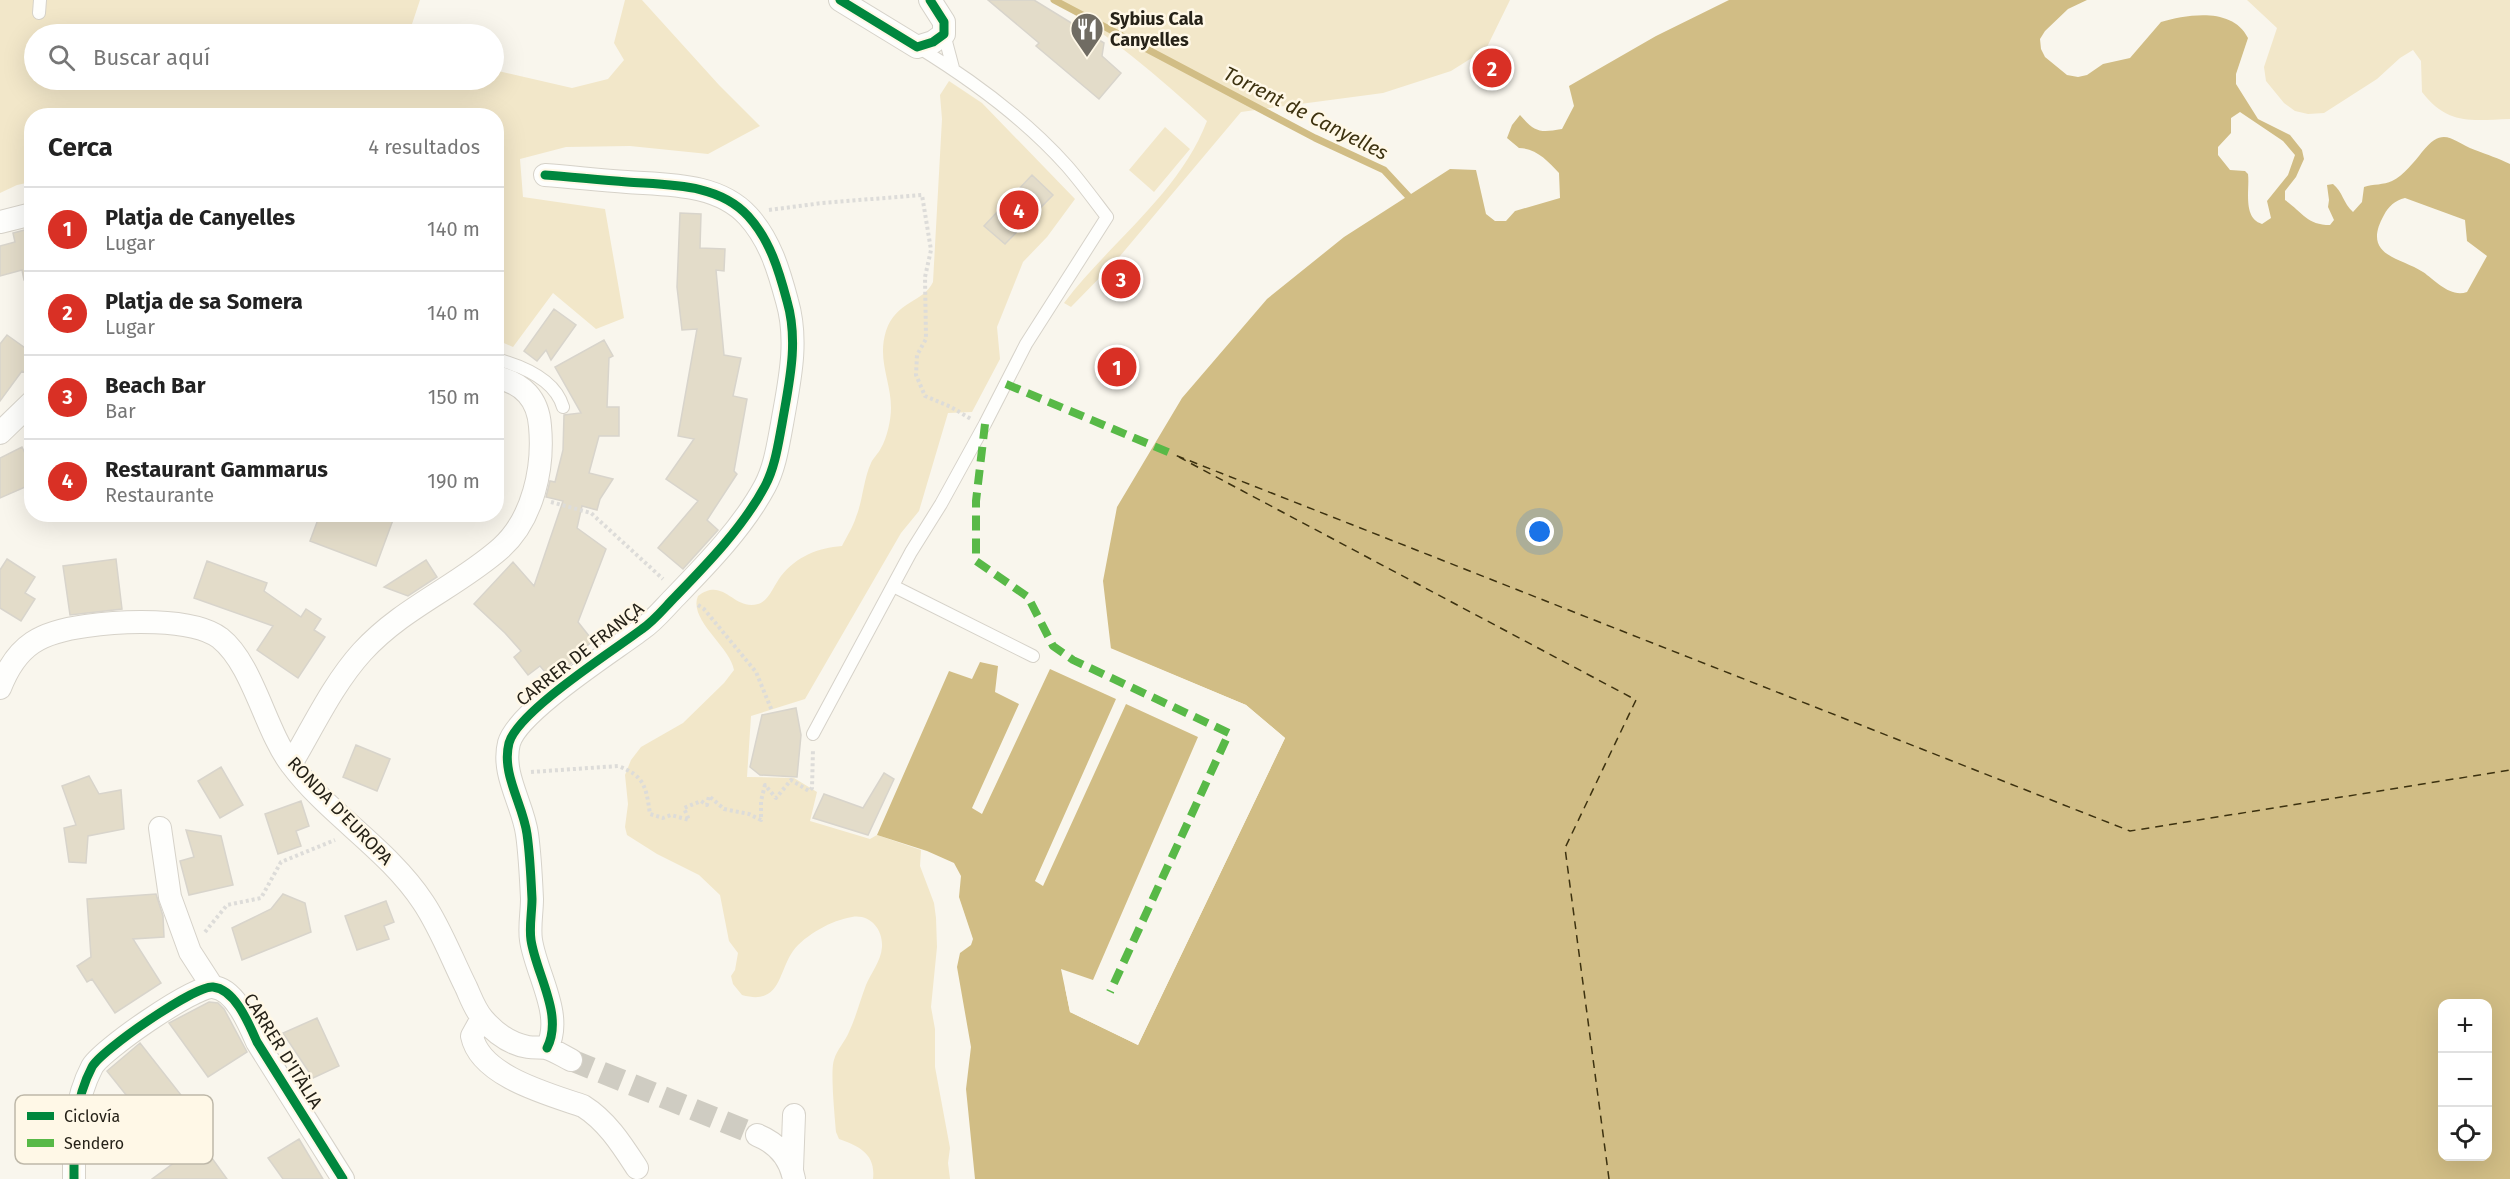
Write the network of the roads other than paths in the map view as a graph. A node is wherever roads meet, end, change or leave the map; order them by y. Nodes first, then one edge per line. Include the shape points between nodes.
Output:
1 (40, 0) edge
2 (840, 0) edge
3 (930, 0) edge
4 (39, 13) dead end
5 (944, 34) junction
6 (917, 46) junction
7 (952, 68) junction
8 (544, 175) dead end
9 (24, 216) edge
10 (0, 222) edge
11 (504, 361) edge
12 (504, 379) edge
13 (562, 407) dead end
14 (24, 410) edge
15 (0, 433) edge
16 (892, 586) junction
17 (1033, 656) dead end
18 (0, 688) edge
19 (813, 734) road end
20 (291, 764) junction
21 (160, 828) dead end
22 (212, 986) junction
23 (482, 1018) junction
24 (547, 1048) junction
25 (571, 1060) tunnel mouth
26 (81, 1095) edge
27 (794, 1115) dead end
28 (758, 1135) tunnel mouth
29 (74, 1164) edge
30 (637, 1168) dead end
31 (793, 1174) edge
32 (74, 1179) edge
33 (343, 1179) edge

1 - 4 lane
2 - 6 street
3 - 5 street via 945,22
5 - 6 street
5 - 7 lane
6 - 7 lane
7 - 16 lane via 1011,113 1066,165 1107,217 1026,344
8 - 24 street, CARRER DE FRANÇA via 693,188 718,195 748,216 776,261 790,312 793,342 777,450 765,486 741,521 646,626 526,717 509,744 510,775 527,832 532,900 530,938 552,1016
9 - 10 street
11 - 13 lane via 541,379 560,396
12 - 20 street via 524,389 540,415 539,474 533,497 516,530 502,547 384,630 343,677
14 - 15 street
16 - 17 lane
16 - 19 lane
18 - 20 street, RONDA D'EUROPA via 14,661 34,640 76,627 141,622 207,631 229,647
20 - 23 street, RONDA D'EUROPA via 424,902
21 - 22 street, CARRER D'ITÀLIA via 170,897 190,952
22 - 26 street via 188,994 127,1036 93,1065
22 - 33 street, CARRER D'ITÀLIA via 224,990 248,1021 257,1042
23 - 24 street, RONDA D'EUROPA via 498,1035 512,1042
23 - 30 street via 472,1036 480,1054 514,1080 592,1112 617,1137
24 - 25 street, RONDA D'EUROPA
27 - 31 street
28 - 31 street via 780,1149
29 - 32 street

